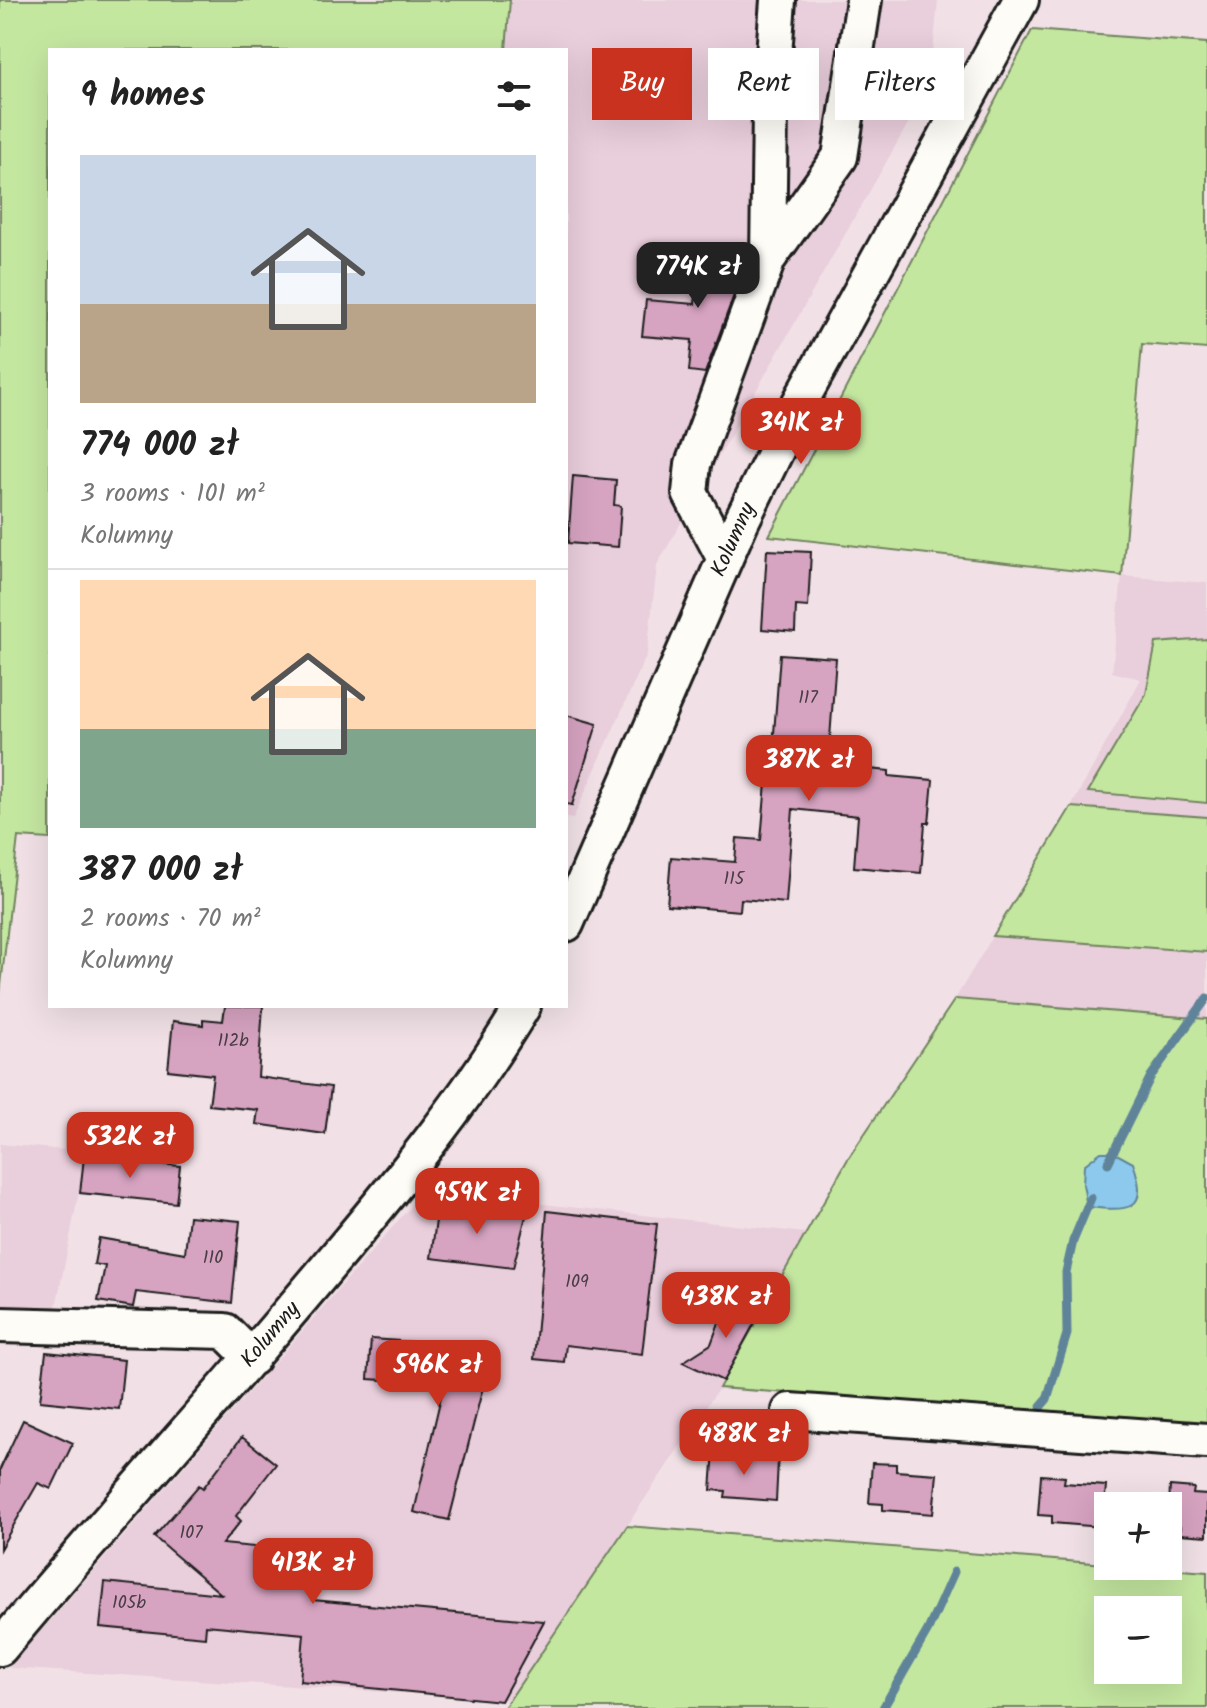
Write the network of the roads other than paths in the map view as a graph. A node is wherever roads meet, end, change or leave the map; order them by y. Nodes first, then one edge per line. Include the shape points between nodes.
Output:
1 (778, 0) edge
2 (864, 0) edge
3 (1021, 0) edge
4 (768, 259) junction
5 (725, 559) junction
6 (568, 919) edge
7 (522, 1008) edge
8 (0, 1325) edge
9 (252, 1358) junction
10 (790, 1411) dead end
11 (1207, 1441) edge
12 (0, 1648) edge

1 - 4 street
2 - 4 street via 840,157
3 - 5 street, Kolumny via 799,404
4 - 5 street via 693,464 690,493
5 - 6 street, Kolumny
7 - 9 street, Kolumny via 411,1168
8 - 9 street via 225,1331
9 - 12 street, Kolumny
10 - 11 street

